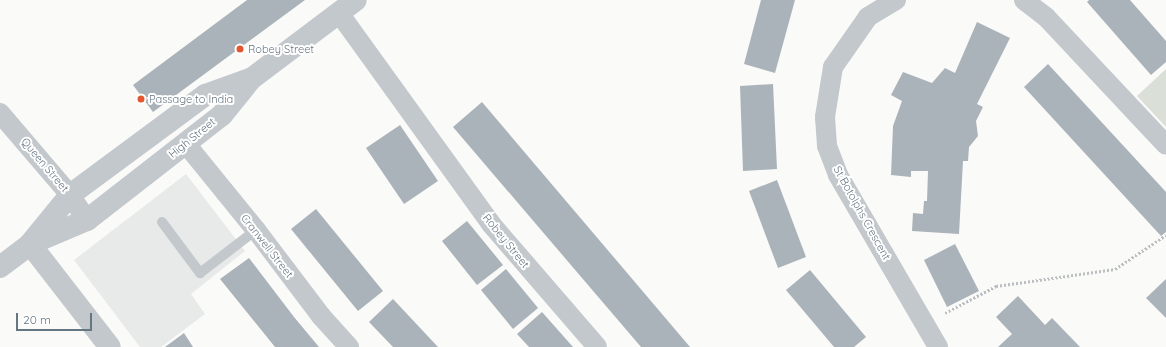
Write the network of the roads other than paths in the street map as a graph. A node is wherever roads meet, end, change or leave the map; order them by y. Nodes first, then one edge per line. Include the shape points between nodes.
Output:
1 (356, 0) edge
2 (896, 0) edge
3 (1024, 0) edge
4 (339, 13) junction
5 (251, 79) junction
6 (0, 112) edge
7 (186, 144) junction
8 (1166, 145) edge
9 (70, 195) junction
10 (87, 220) junction
11 (162, 222) dead end
12 (256, 230) junction
13 (30, 244) junction
14 (0, 267) edge
15 (110, 347) edge
16 (349, 347) edge
17 (597, 347) edge
18 (938, 347) edge

1 - 4 street
2 - 18 street, St Botolphs Crescent via 868,17 833,67 825,117 828,146 838,175
3 - 8 street via 1046,17
4 - 5 street
4 - 17 street, Robey Street via 491,224
5 - 7 street, High Street via 222,115
5 - 9 street via 205,96
6 - 9 street, Queen Street
7 - 10 street, High Street
7 - 12 street, Cranwell Street
9 - 10 street, Queen Street
9 - 13 street
10 - 13 street, High Street
11 - 12 lane via 200,272
12 - 16 street, Cranwell Street via 321,316
13 - 14 street
13 - 15 street

